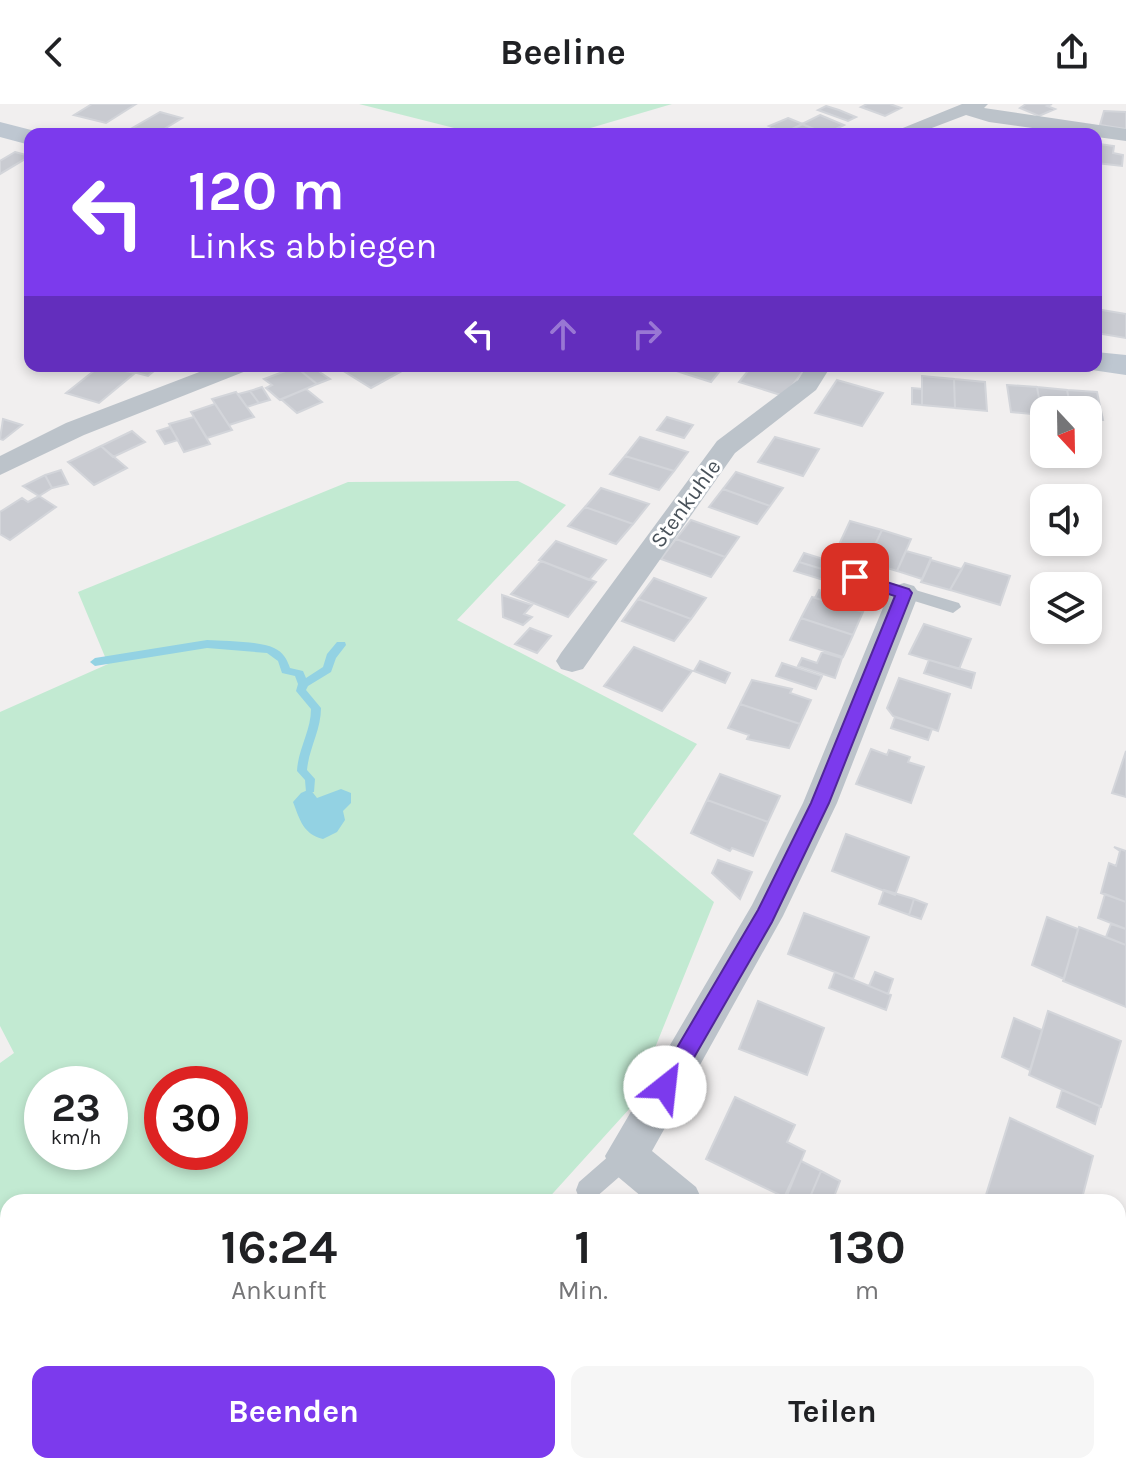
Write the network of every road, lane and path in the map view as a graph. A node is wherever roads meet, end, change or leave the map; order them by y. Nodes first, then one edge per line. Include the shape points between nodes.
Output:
1 (973, 106) edge
2 (914, 128) edge
3 (1076, 128) edge
4 (0, 129) edge
5 (1102, 132) edge
6 (24, 135) edge
7 (1126, 135) edge
8 (1102, 363) edge
9 (1126, 365) edge
10 (222, 372) edge
11 (815, 372) edge
12 (0, 467) edge
13 (855, 577) dead end
14 (904, 593) junction
15 (953, 607) dead end
16 (572, 661) dead end
17 (626, 1156) junction
18 (587, 1190) dead end
19 (671, 1194) edge

1 - 2 street
1 - 3 street via 989,116
4 - 6 main road
5 - 7 street
8 - 9 main road
10 - 12 street via 75,429
11 - 16 street, Stenkuhle via 807,385 726,447
13 - 14 lane
14 - 15 lane
14 - 17 street via 820,803 772,902
17 - 18 lane
17 - 19 street

